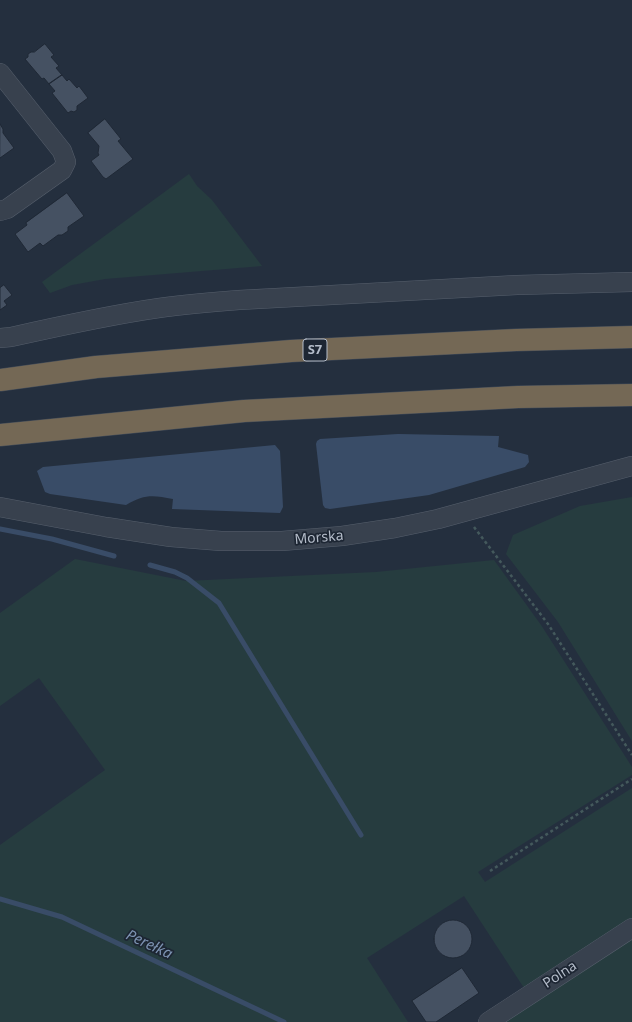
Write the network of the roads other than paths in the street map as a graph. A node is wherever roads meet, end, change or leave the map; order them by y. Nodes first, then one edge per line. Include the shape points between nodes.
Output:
1 (0, 74) edge
2 (0, 211) edge
3 (632, 282) edge
4 (632, 337) edge
5 (0, 338) edge
6 (0, 380) edge
7 (632, 395) edge
8 (0, 435) edge
9 (632, 466) edge
10 (0, 506) edge
11 (632, 928) edge
12 (488, 1022) edge

1 - 2 street via 62,151 66,162 62,170 7,209
3 - 5 street via 517,285 201,303 138,311
4 - 6 highway, S7 via 291,351 96,367
7 - 8 highway via 518,397 244,411
9 - 10 street, Morska via 395,528 282,541 171,537
11 - 12 street, Polna

